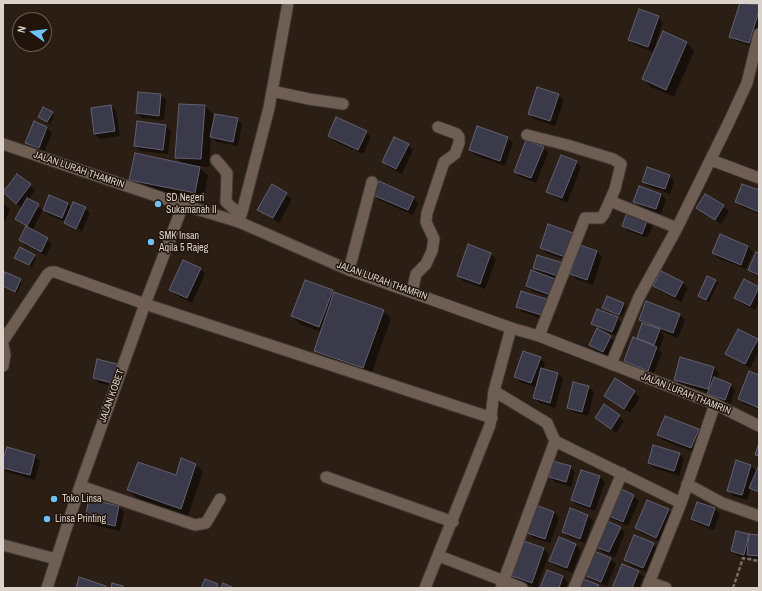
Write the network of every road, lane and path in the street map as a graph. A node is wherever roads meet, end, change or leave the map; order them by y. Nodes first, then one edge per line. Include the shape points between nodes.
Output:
1 (288, 3) edge
2 (759, 34) edge
3 (272, 91) junction
4 (344, 104) dead end
5 (438, 127) dead end
6 (527, 136) dead end
7 (3, 144) edge
8 (216, 160) dead end
9 (711, 160) junction
10 (759, 178) edge
11 (372, 182) dead end
12 (610, 201) junction
13 (183, 205) junction
14 (241, 217) junction
15 (677, 228) junction
16 (349, 270) junction
17 (412, 292) junction
18 (145, 304) junction
19 (511, 328) junction
20 (539, 336) junction
21 (3, 341) edge
22 (3, 345) edge
23 (611, 364) junction
24 (3, 366) edge
25 (494, 391) junction
26 (715, 404) junction
27 (492, 418) junction
28 (759, 426) edge
29 (556, 441) junction
30 (622, 473) junction
31 (326, 477) dead end
32 (687, 484) junction
33 (80, 486) junction
34 (220, 499) dead end
35 (680, 503) junction
36 (759, 516) edge
37 (452, 522) junction
38 (3, 545) edge
39 (439, 556) junction
40 (56, 559) junction
41 (759, 561) edge
42 (502, 584) edge
43 (648, 585) edge
44 (47, 588) edge
45 (425, 588) edge
46 (522, 588) edge
47 (574, 588) edge
48 (666, 588) edge
49 (733, 588) edge

1 - 3 street
2 - 9 street via 746,83
3 - 4 street
3 - 14 street
5 - 17 street via 457,134 459,143 455,154 444,162 439,176 427,217 428,228 434,239 432,251 426,264 416,274
6 - 12 street via 567,145 621,164
7 - 13 street, JALAN LURAH THAMRIN
8 - 14 street via 227,173 226,202
9 - 10 street
9 - 15 street
11 - 16 street
12 - 15 street
12 - 20 street via 601,218 585,218
13 - 14 street, JALAN LURAH THAMRIN
13 - 18 street, JALAN KOBET
14 - 16 street, JALAN LURAH THAMRIN
15 - 23 street via 639,297
16 - 17 street, JALAN LURAH THAMRIN
17 - 19 street, JALAN LURAH THAMRIN
18 - 21 street via 51,272
18 - 27 street
18 - 33 street, JALAN KOBET
19 - 20 street, JALAN LURAH THAMRIN
19 - 25 street
20 - 23 street, JALAN LURAH THAMRIN
22 - 24 street
23 - 26 street, JALAN LURAH THAMRIN
25 - 27 street
25 - 29 street via 547,423
26 - 28 street, JALAN LURAH THAMRIN
26 - 32 street
27 - 37 street
29 - 30 street
29 - 42 street
30 - 35 street
30 - 47 street
31 - 37 street
32 - 35 street
32 - 36 street via 722,503
33 - 34 street via 195,525 206,523
33 - 40 street, JALAN KOBET
35 - 43 street
37 - 39 street
38 - 40 street
39 - 42 street
39 - 45 street
40 - 44 street, JALAN KOBET
41 - 49 path via 743,558
42 - 46 street
43 - 48 street

